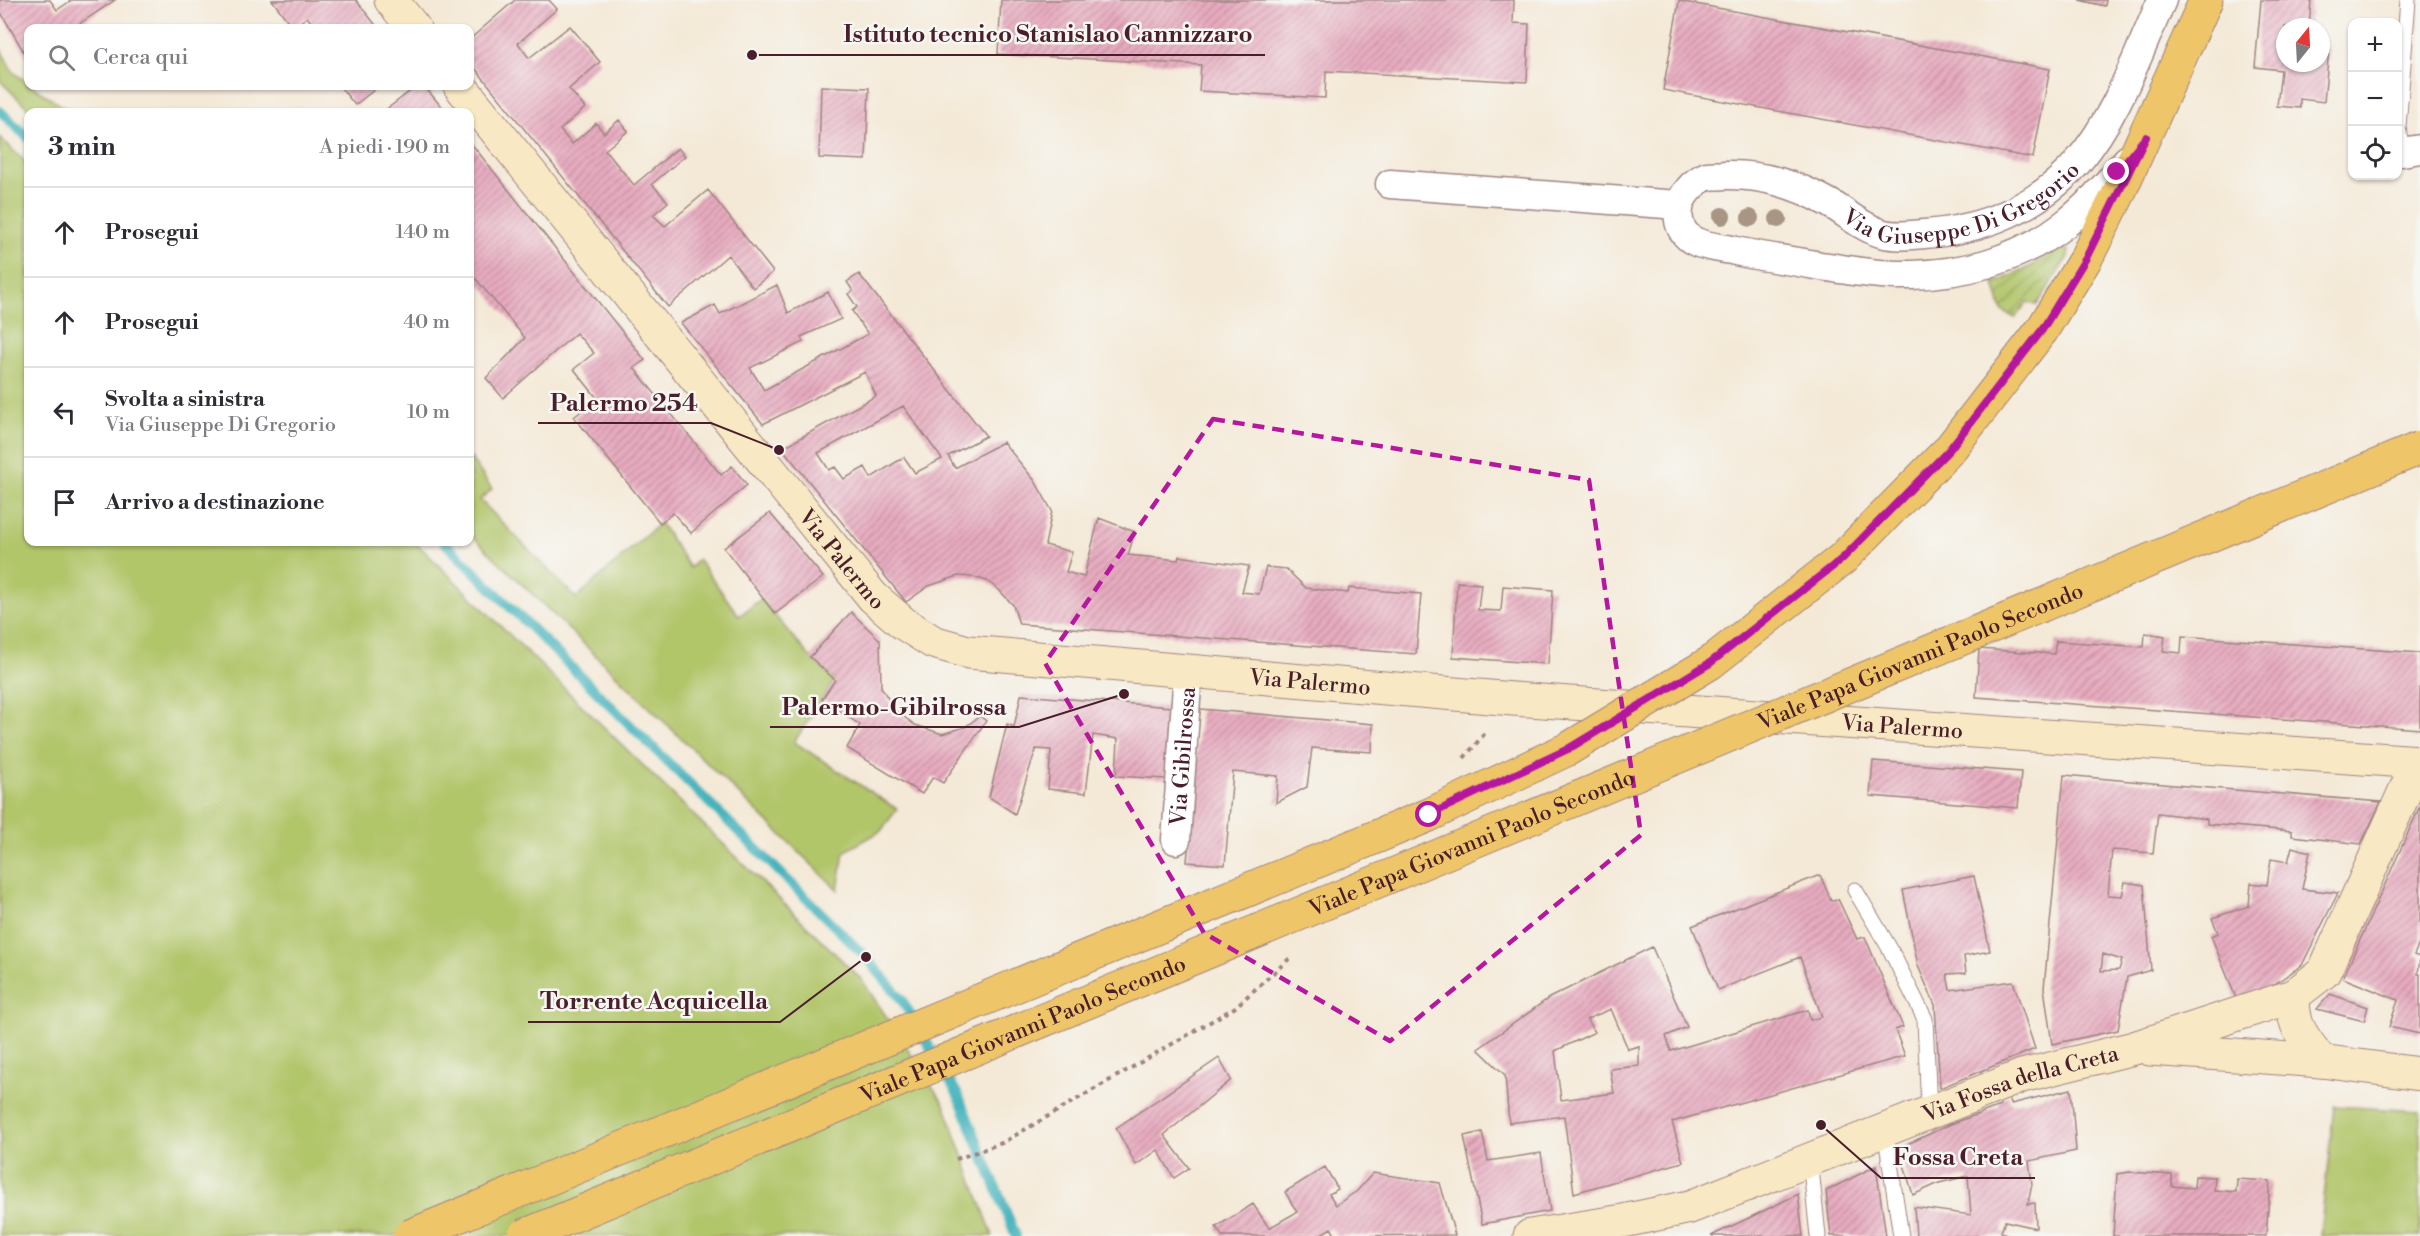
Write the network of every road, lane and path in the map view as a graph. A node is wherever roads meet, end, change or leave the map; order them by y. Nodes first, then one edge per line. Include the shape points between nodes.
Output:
1 (391, 0) edge
2 (2162, 0) edge
3 (2206, 0) edge
4 (2408, 0) edge
5 (411, 24) edge
6 (463, 90) edge
7 (2146, 137) junction
8 (2411, 151) edge
9 (1390, 184) dead end
10 (1678, 205) junction
11 (2420, 448) edge
12 (1188, 672) junction
13 (2419, 762) edge
14 (1176, 840) dead end
15 (1855, 890) dead end
16 (2293, 996) junction
17 (2134, 1048) junction
18 (2321, 1061) junction
19 (2420, 1074) edge
20 (1929, 1112) junction
21 (1885, 1130) junction
22 (1002, 1143) dead end
23 (1810, 1159) junction
24 (956, 1160) dead end
25 (410, 1236) edge
26 (524, 1236) edge
27 (1530, 1236) edge
28 (1818, 1236) edge
29 (1901, 1236) edge

1 - 5 main road
2 - 10 street, Via Giuseppe Di Gregorio via 2116,105 2077,163 2042,195 1997,220 1944,233 1883,234 1795,186 1734,175 1707,176 1683,195
3 - 7 main road
4 - 8 lane via 2398,127
6 - 12 main road, Via Palermo via 873,597 903,622 933,642 968,652
7 - 10 street, Via Giuseppe Di Gregorio via 2083,210 2063,227 2027,248 1953,272 1863,272 1694,242 1682,229
7 - 25 main road, Viale Papa Giovanni Paolo Secondo, bridge via 2086,258 2042,330 1949,450 1842,559 1710,663 1568,749 1429,815
9 - 10 street
11 - 26 main road, Viale Papa Giovanni Paolo Secondo, bridge
12 - 13 main road, Via Palermo via 1525,700
12 - 14 street, Via Gibilrossa
13 - 16 main road via 2324,972
15 - 20 lane via 1925,1019
16 - 17 main road
16 - 18 main road via 2293,1016 2300,1033
17 - 18 main road
17 - 20 main road, Via Fossa della Creta via 2022,1076
18 - 19 main road
20 - 21 main road, Via Fossa della Creta
21 - 23 main road, Via Fossa della Creta
21 - 29 lane
22 - 24 path
23 - 27 main road, Via Fossa della Creta via 1690,1207
23 - 28 lane

